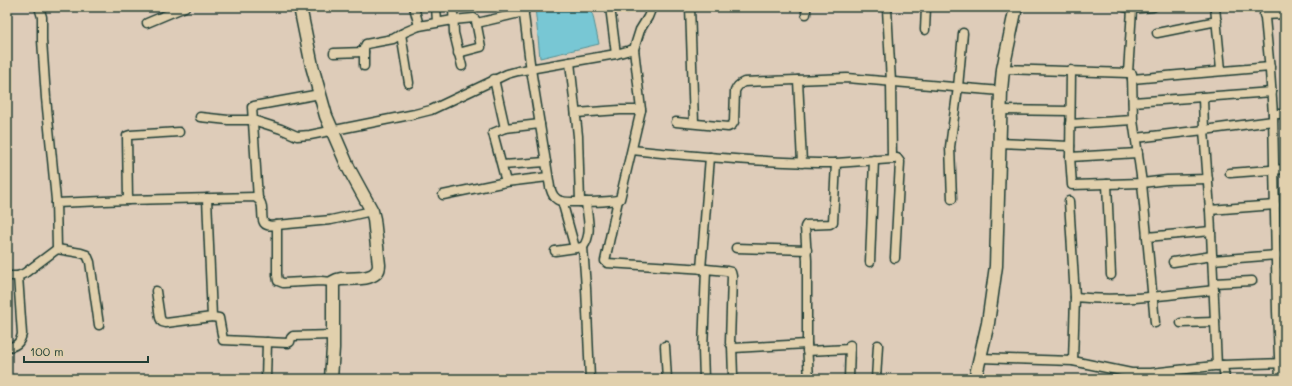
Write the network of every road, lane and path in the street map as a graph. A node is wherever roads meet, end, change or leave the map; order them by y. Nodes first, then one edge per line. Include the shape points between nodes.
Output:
1 (39, 7) edge
2 (185, 7) edge
3 (300, 7) edge
4 (414, 7) edge
5 (436, 7) edge
6 (453, 7) edge
7 (610, 7) edge
8 (652, 7) edge
9 (690, 7) edge
10 (926, 7) edge
11 (1016, 7) edge
12 (1153, 7) edge
13 (1215, 7) edge
14 (1128, 8) edge
15 (524, 10) edge
16 (887, 10) dead end
17 (1264, 11) edge
18 (1285, 14) edge
19 (453, 20) junction
20 (1217, 21) junction
21 (437, 22) junction
22 (477, 22) junction
23 (147, 23) dead end
24 (419, 26) junction
25 (925, 30) dead end
26 (963, 33) dead end
27 (1157, 33) dead end
28 (401, 34) junction
29 (634, 49) junction
30 (364, 52) junction
31 (334, 53) dead end
32 (458, 53) junction
33 (616, 54) junction
34 (570, 62) junction
35 (364, 66) dead end
36 (462, 66) dead end
37 (1270, 67) junction
38 (531, 68) junction
39 (1003, 68) junction
40 (1071, 70) junction
41 (1221, 70) junction
42 (1130, 76) junction
43 (494, 79) junction
44 (798, 80) junction
45 (891, 82) junction
46 (409, 83) dead end
47 (958, 87) junction
48 (1001, 91) junction
49 (1272, 92) junction
50 (320, 94) junction
51 (1203, 98) junction
52 (1133, 102) junction
53 (641, 110) junction
54 (1000, 110) junction
55 (1070, 111) junction
56 (576, 114) junction
57 (1285, 114) edge
58 (200, 117) dead end
59 (1273, 118) junction
60 (253, 120) junction
61 (1134, 120) junction
62 (676, 122) dead end
63 (694, 123) junction
64 (540, 124) junction
65 (1070, 124) junction
66 (505, 128) junction
67 (1204, 130) junction
68 (179, 132) dead end
69 (332, 132) junction
70 (1136, 138) junction
71 (999, 143) junction
72 (1070, 146) junction
73 (632, 150) junction
74 (1138, 154) junction
75 (710, 157) junction
76 (1070, 157) junction
77 (892, 158) junction
78 (874, 160) junction
79 (546, 162) junction
80 (802, 163) junction
81 (836, 163) junction
82 (502, 165) junction
83 (1285, 168) edge
84 (1274, 169) junction
85 (1230, 173) dead end
86 (548, 177) junction
87 (1208, 179) junction
88 (506, 182) junction
89 (1142, 183) junction
90 (1107, 184) junction
91 (443, 195) dead end
92 (207, 198) junction
93 (258, 199) junction
94 (128, 200) junction
95 (618, 200) junction
96 (952, 200) dead end
97 (562, 201) junction
98 (1069, 201) dead end
99 (583, 202) junction
100 (56, 203) junction
101 (1275, 205) junction
102 (1210, 210) junction
103 (372, 211) junction
104 (277, 225) junction
105 (1276, 230) junction
106 (1285, 230) edge
107 (1211, 231) junction
108 (1147, 237) junction
109 (579, 247) junction
110 (736, 248) dead end
111 (57, 249) junction
112 (807, 250) junction
113 (555, 251) dead end
114 (1277, 255) junction
115 (895, 258) dead end
116 (1212, 258) junction
117 (870, 262) dead end
118 (1173, 262) dead end
119 (704, 269) junction
120 (1281, 273) edge
121 (1110, 275) dead end
122 (7, 276) edge
123 (18, 276) junction
124 (1252, 281) dead end
125 (333, 282) junction
126 (1214, 286) junction
127 (156, 291) dead end
128 (1152, 296) junction
129 (1075, 297) junction
130 (212, 317) junction
131 (1215, 322) junction
132 (1155, 323) dead end
133 (1181, 323) dead end
134 (99, 325) dead end
135 (333, 335) junction
136 (267, 342) junction
137 (878, 345) dead end
138 (7, 346) edge
139 (664, 346) dead end
140 (732, 346) junction
141 (807, 348) junction
142 (980, 358) junction
143 (1073, 361) junction
144 (1282, 364) edge
145 (1220, 366) junction
146 (733, 376) dead end
147 (1131, 376) edge
148 (266, 379) edge
149 (331, 379) edge
150 (590, 379) edge
151 (668, 379) edge
152 (704, 379) edge
153 (808, 379) edge
154 (849, 379) edge
155 (876, 379) edge
156 (975, 379) edge
157 (1225, 379) edge
158 (1280, 379) edge

1 - 100 street via 42,17 46,98
2 - 23 street
3 - 50 street
4 - 24 street
5 - 21 street
6 - 19 street
7 - 33 street
8 - 29 street
9 - 63 street
10 - 25 street
11 - 39 street
12 - 14 street
13 - 20 street
14 - 42 street
15 - 22 street
15 - 38 street
16 - 45 street
17 - 18 street
17 - 37 street
19 - 21 street
19 - 22 street via 474,18
19 - 32 street
20 - 27 street
20 - 41 street
21 - 24 street
22 - 32 street via 481,47
24 - 28 street
26 - 47 street
28 - 30 street via 393,39 366,44
28 - 46 street
29 - 33 street
29 - 53 street
30 - 31 street
30 - 35 street
32 - 36 street
33 - 34 street
34 - 38 street
34 - 56 street
37 - 41 street
37 - 49 street
38 - 43 street
38 - 64 street
39 - 40 street
39 - 48 street
40 - 42 street
40 - 55 street
41 - 42 street
42 - 52 street
43 - 66 street
43 - 69 street via 426,111
44 - 45 street via 847,78
44 - 63 street via 744,82 736,87 732,125 728,127
44 - 80 street
45 - 47 street
45 - 77 street
47 - 48 street
47 - 96 street via 950,147
48 - 54 street
49 - 51 street
49 - 59 street
50 - 60 street via 254,106
50 - 69 street
51 - 52 street
51 - 67 street
52 - 61 street
53 - 56 street
53 - 73 street
54 - 55 street
54 - 71 street
55 - 65 street
56 - 99 street
57 - 59 street
58 - 60 street
59 - 67 street
59 - 84 street
60 - 69 street via 297,136
60 - 93 street
61 - 65 street
61 - 70 street
62 - 63 street
64 - 66 street
64 - 79 street
65 - 72 street
66 - 82 street via 493,133
67 - 70 street
67 - 87 street
68 - 94 street via 127,136
69 - 103 street
70 - 74 street
71 - 72 street
71 - 142 street via 996,266
72 - 76 street
73 - 75 street
73 - 95 street via 622,195
74 - 76 street
74 - 89 street
75 - 80 street
75 - 119 street
76 - 90 street via 1072,186
77 - 78 street
77 - 115 street via 897,158 900,162
78 - 81 street
78 - 117 street
79 - 82 street
79 - 86 street
80 - 81 street
81 - 112 street via 833,222 806,225 804,230
82 - 88 street
83 - 84 street
84 - 85 street
84 - 101 street
86 - 88 street
86 - 97 street via 552,193
87 - 89 street
87 - 102 street
88 - 91 street
89 - 90 street
89 - 108 street
90 - 121 street
92 - 93 street
92 - 94 street
92 - 130 street
93 - 104 street via 261,202 265,225
94 - 100 street
95 - 99 street
95 - 119 street via 605,261 607,263
97 - 99 street
97 - 109 street
98 - 129 street
99 - 109 street via 589,231 588,238
100 - 111 street
101 - 102 street
101 - 105 street
102 - 107 street
103 - 104 street via 331,220
103 - 125 street via 379,269 377,273 370,277
104 - 125 street via 278,281
105 - 106 street
105 - 114 street
107 - 108 street
107 - 116 street
108 - 128 street
109 - 113 street
109 - 150 street via 586,288
110 - 112 street
111 - 123 street
111 - 134 street via 87,255
112 - 141 street
114 - 116 street
114 - 120 street
116 - 118 street
116 - 126 street
119 - 140 street via 727,271 732,276
119 - 152 street
120 - 144 street
122 - 123 street
123 - 138 street via 22,334 17,344 13,347
124 - 126 street
125 - 135 street
126 - 128 street
126 - 131 street
127 - 130 street via 162,322
128 - 129 street via 1108,299
128 - 132 street
129 - 143 street
130 - 136 street via 219,318 222,340
131 - 133 street
131 - 145 street
135 - 136 street via 293,336 288,343
135 - 149 street
136 - 148 street
137 - 155 street
139 - 151 street
140 - 141 street
140 - 146 street
141 - 153 street
141 - 154 street via 850,347
142 - 143 street
142 - 156 street
143 - 147 street
144 - 145 street
144 - 158 street
145 - 147 street
145 - 157 street

